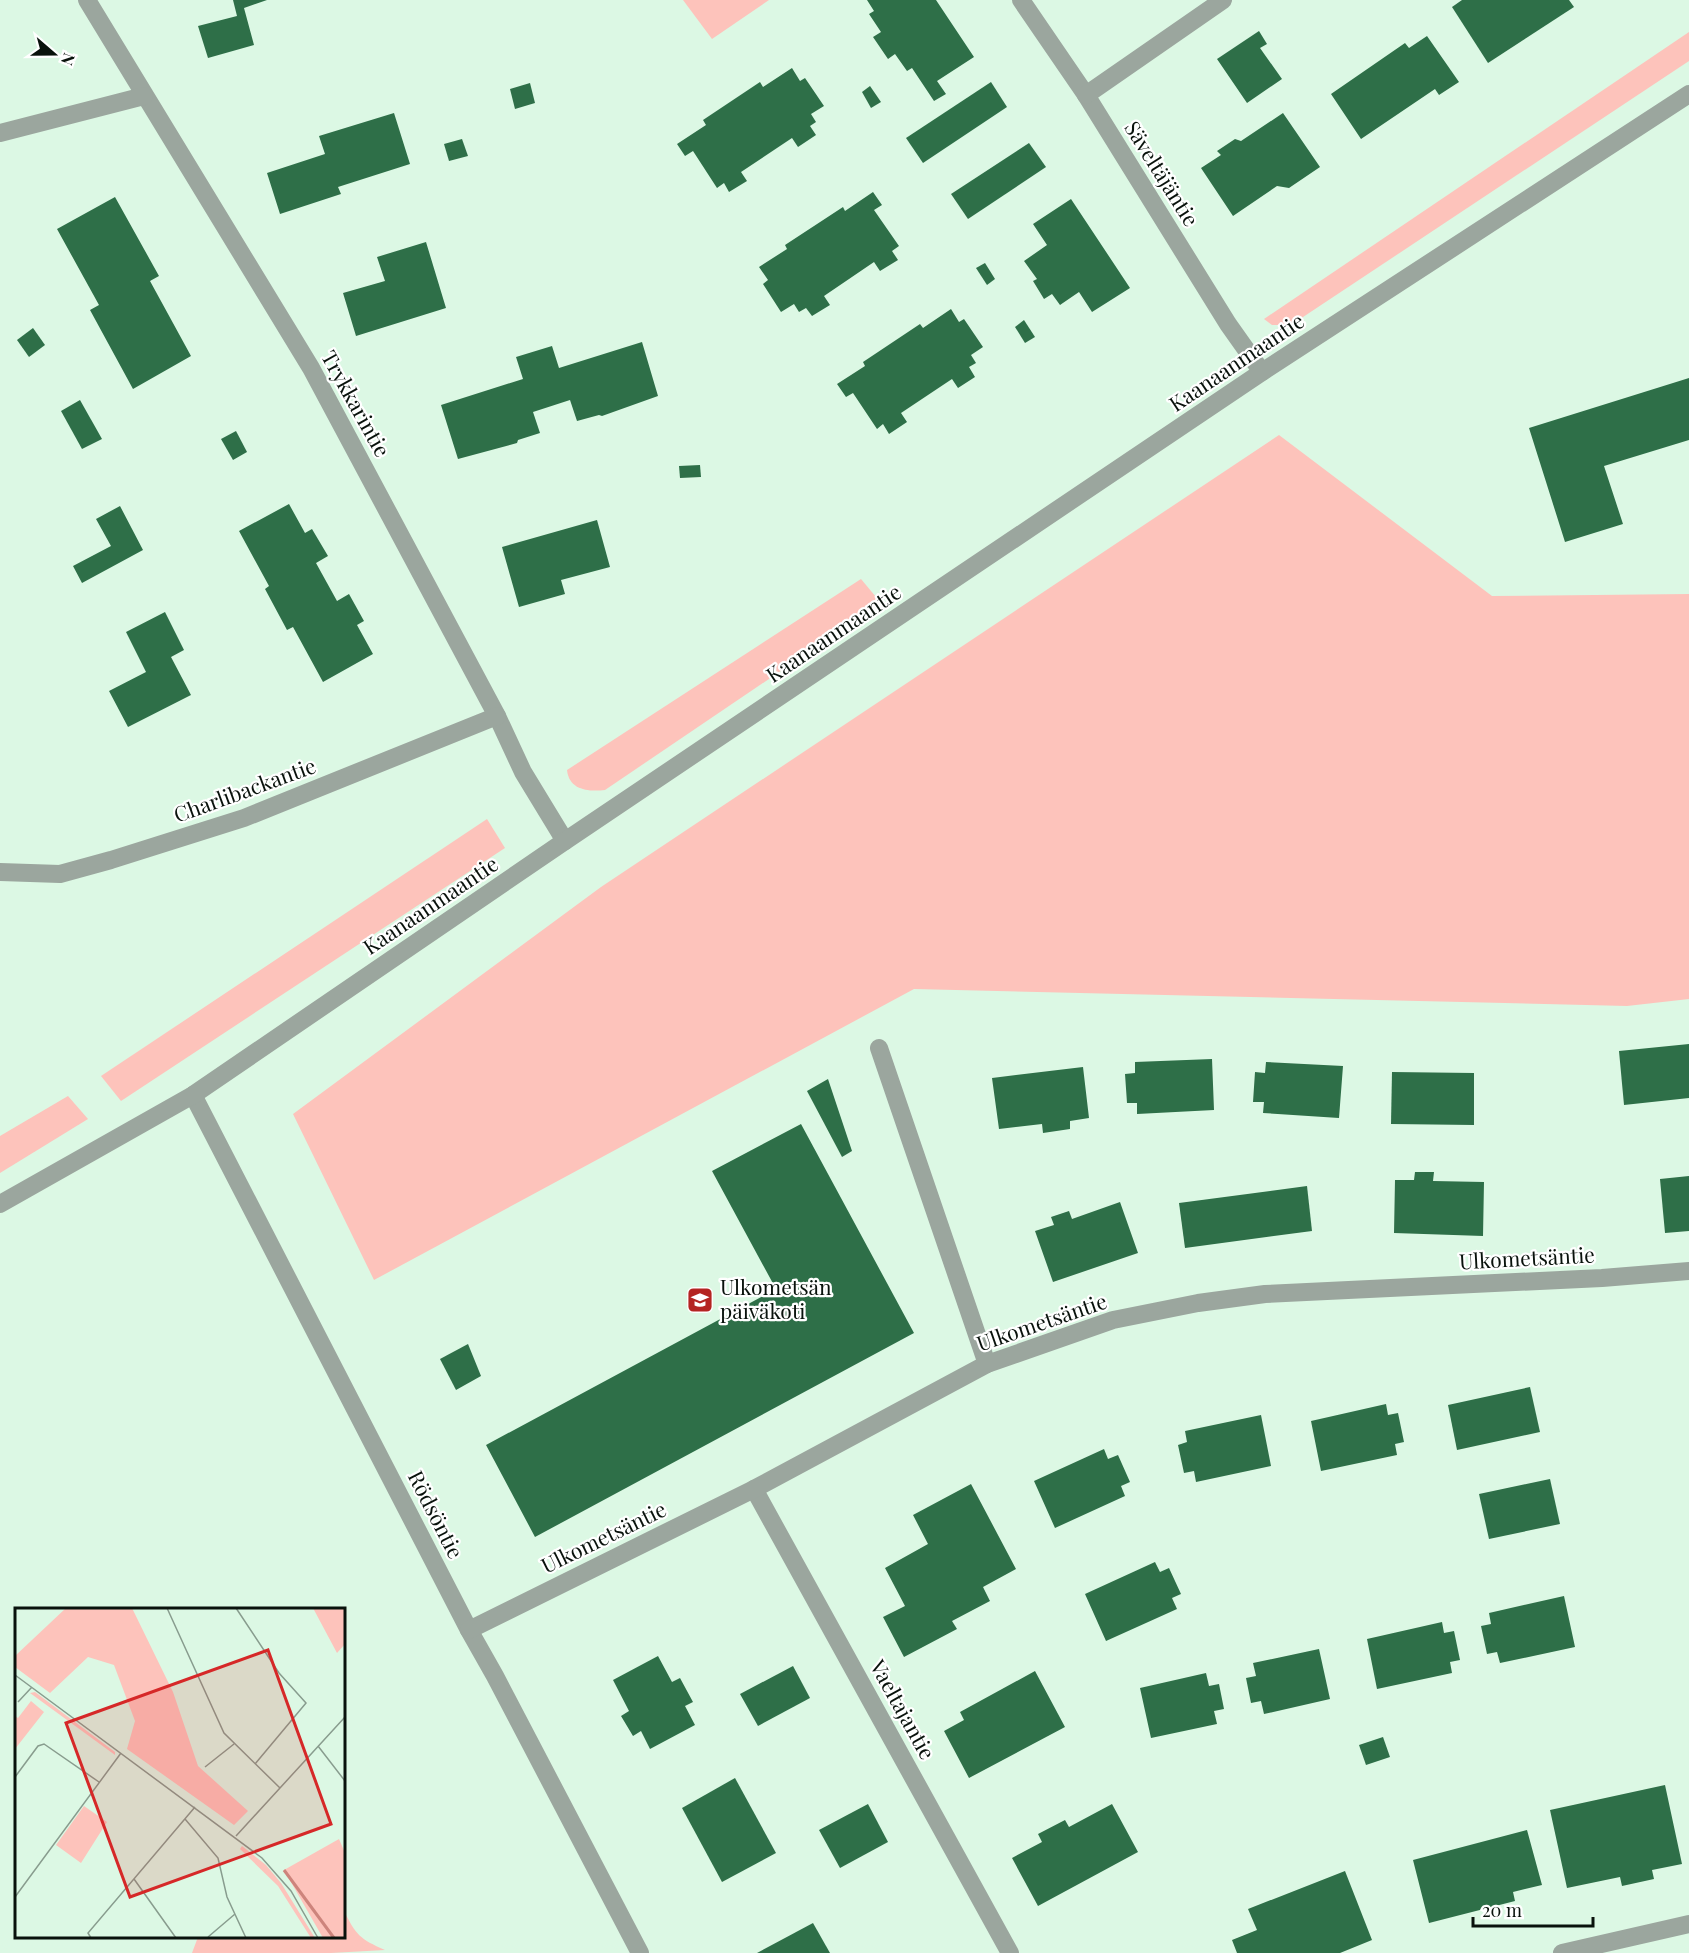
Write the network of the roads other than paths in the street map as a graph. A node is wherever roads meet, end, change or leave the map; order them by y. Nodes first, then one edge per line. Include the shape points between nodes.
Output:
1 (87, 0) edge
2 (1021, 0) edge
3 (1223, 0) edge
4 (1689, 94) edge
5 (1086, 95) junction
6 (144, 96) junction
7 (0, 133) edge
8 (1262, 372) junction
9 (497, 716) junction
10 (565, 841) junction
11 (0, 872) edge
12 (879, 1048) dead end
13 (193, 1095) junction
14 (0, 1204) edge
15 (1689, 1271) edge
16 (987, 1364) junction
17 (754, 1489) junction
18 (469, 1630) junction
19 (1689, 1924) edge
20 (640, 1953) edge
21 (1010, 1953) edge
22 (1562, 1953) edge

1 - 6 street, Trykkarintie
2 - 5 street, Säveltäjäntie
3 - 5 street
4 - 8 street, Kaanaanmaantie
5 - 8 street, Säveltäjäntie
6 - 7 street
6 - 9 street, Trykkarintie via 311,368
8 - 10 street, Kaanaanmaantie
9 - 10 street, Trykkarintie via 523,772
9 - 11 street, Charlibackantie via 244,818 145,850 60,874
10 - 13 street, Kaanaanmaantie
12 - 16 street
13 - 14 street, Kaanaanmaantie
13 - 18 street, Rödsöntie
15 - 16 street, Ulkometsäntie via 1265,1294 1209,1301 1113,1320
16 - 17 street, Ulkometsäntie
17 - 18 street, Ulkometsäntie
17 - 21 street, Vaeltajantie
18 - 20 street, Rödsöntie
19 - 22 street

